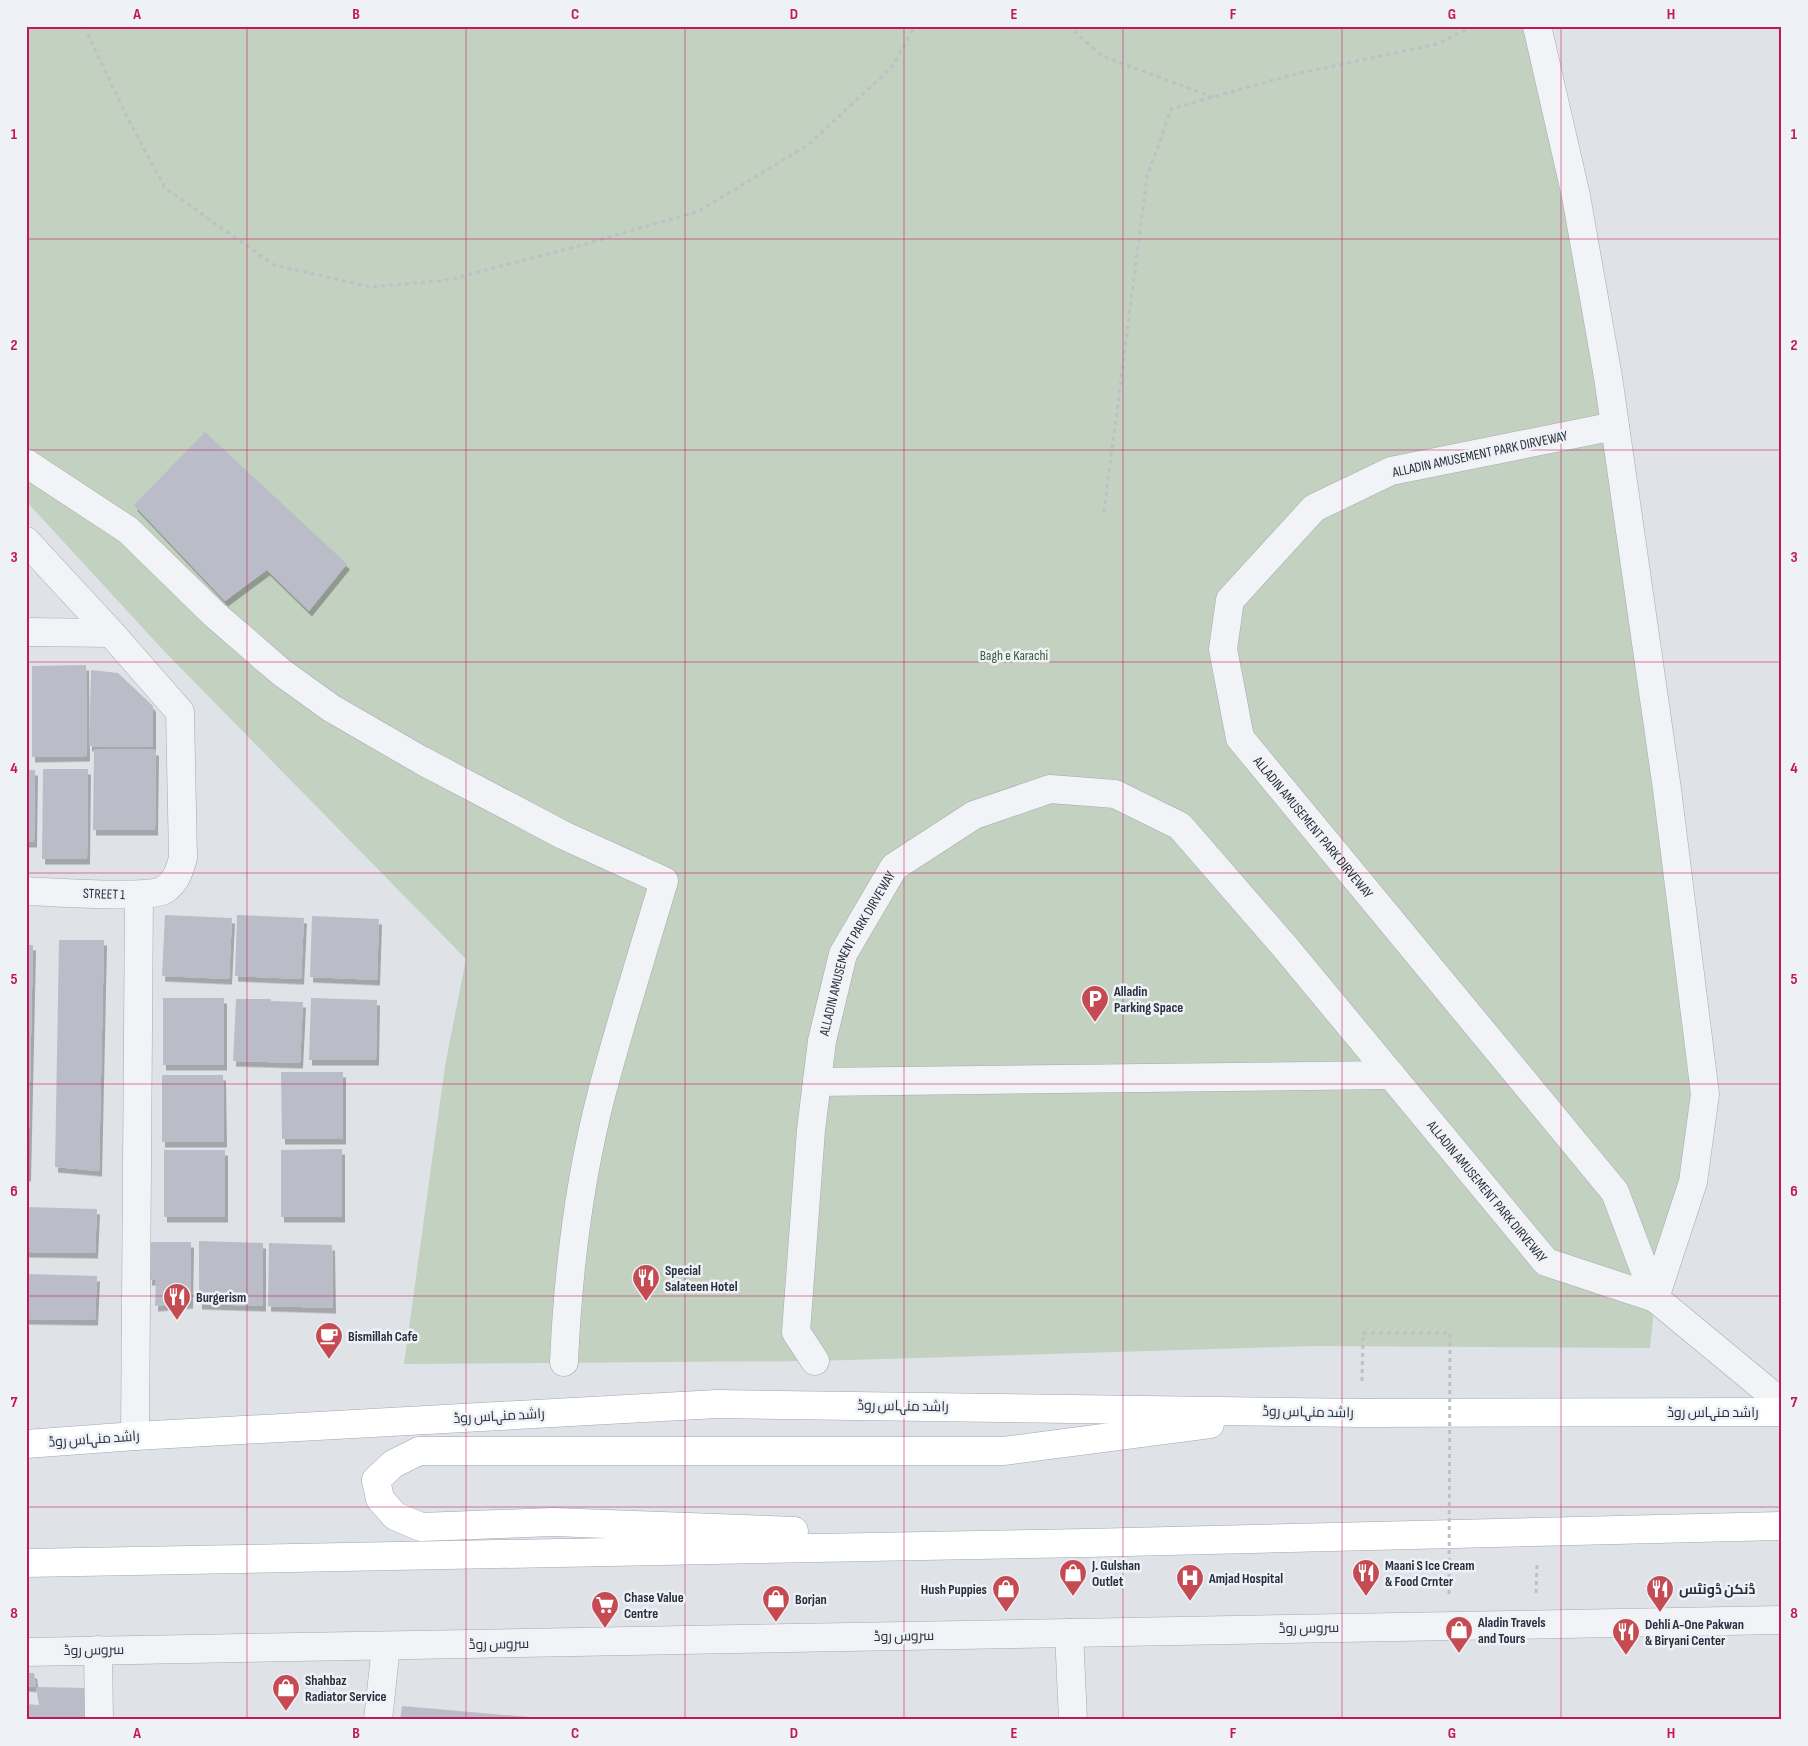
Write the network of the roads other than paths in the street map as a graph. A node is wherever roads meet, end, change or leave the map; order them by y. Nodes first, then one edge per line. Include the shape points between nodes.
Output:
1 (1537, 26) edge
2 (1614, 426) junction
3 (26, 463) edge
4 (26, 541) edge
5 (26, 632) edge
6 (111, 633) junction
7 (26, 891) edge
8 (139, 895) junction
9 (1391, 1075) junction
10 (817, 1082) junction
11 (1656, 1298) junction
12 (815, 1361) dead end
13 (564, 1362) dead end
14 (1782, 1403) edge
15 (1305, 1411) junction
16 (1782, 1412) edge
17 (135, 1436) junction
18 (26, 1444) edge
19 (1782, 1526) edge
20 (1086, 1543) junction
21 (26, 1563) edge
22 (1782, 1620) edge
23 (1069, 1633) junction
24 (386, 1646) junction
25 (98, 1650) junction
26 (26, 1652) edge
27 (99, 1720) edge
28 (378, 1720) edge
29 (1073, 1720) edge

1 - 2 street via 1576,196
2 - 11 street via 1667,789 1705,1094 1693,1182
2 - 11 street, ALLADIN AMUSEMENT PARK DIRVEWAY via 1391,471 1314,508 1230,600 1223,649 1240,738 1615,1192
3 - 13 street via 128,530 221,620 281,672 331,708 563,835 664,881 602,1093 580,1195 567,1297
4 - 6 street
5 - 6 street
6 - 8 street, STREET 1 via 180,712 183,858 177,878 163,892
7 - 8 street, STREET 1
8 - 17 street
9 - 10 street
9 - 10 street, ALLADIN AMUSEMENT PARK DIRVEWAY via 1180,826 1115,794 1050,789 974,815 894,867 843,954 822,1041
9 - 11 street, ALLADIN AMUSEMENT PARK DIRVEWAY via 1546,1262
10 - 12 street, ALLADIN AMUSEMENT PARK DIRVEWAY via 796,1332
11 - 14 street
15 - 16 main road, راشد منہاس روڈ
15 - 17 main road, راشد منہاس روڈ via 718,1404
15 - 20 main road via 1003,1451 419,1450 393,1464 376,1480 380,1499 395,1516 421,1527 553,1522
17 - 18 main road, راشد منہاس روڈ
19 - 20 main road
20 - 21 main road
22 - 23 street, سروس روڈ
23 - 24 street, سروس روڈ
23 - 29 street
24 - 25 street, سروس روڈ
24 - 28 street
25 - 26 street, سروس روڈ
25 - 27 street

